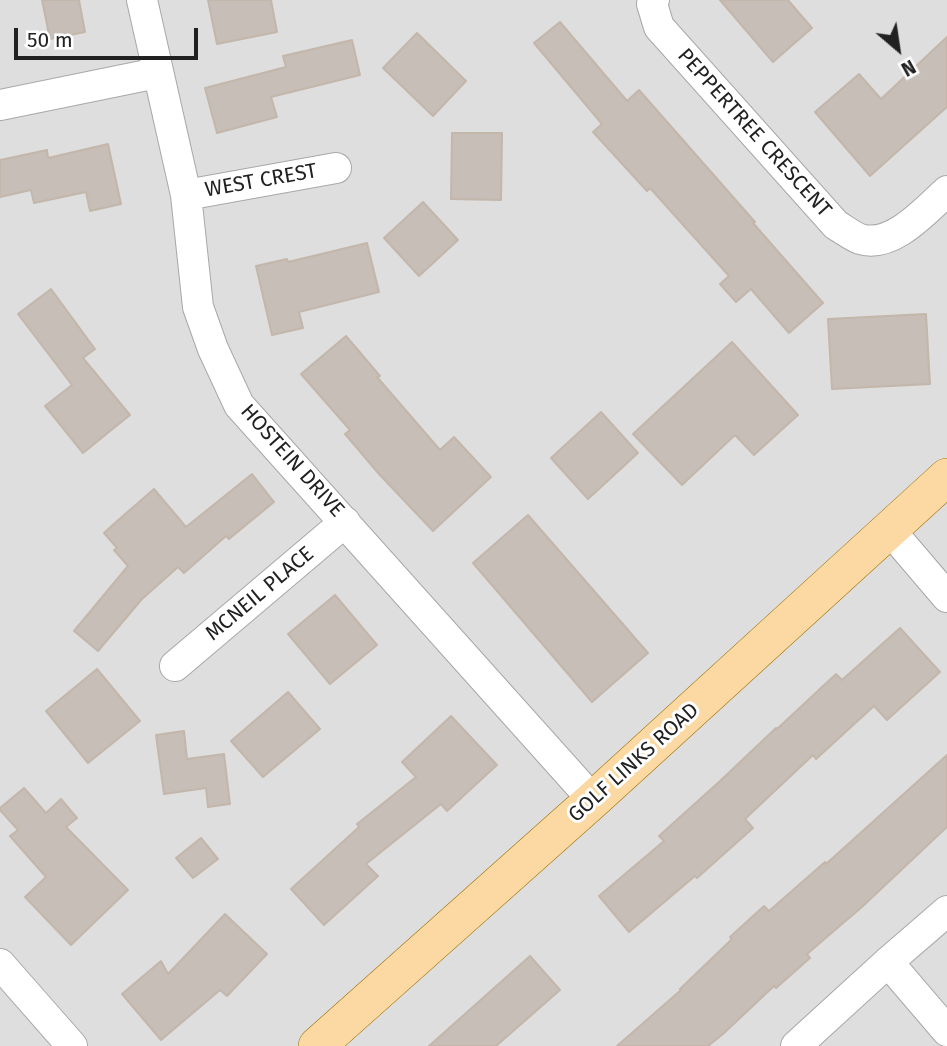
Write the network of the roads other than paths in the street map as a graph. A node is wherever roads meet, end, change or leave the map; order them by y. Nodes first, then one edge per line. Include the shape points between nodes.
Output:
1 (142, 0) edge
2 (653, 0) edge
3 (158, 73) junction
4 (0, 105) edge
5 (336, 168) dead end
6 (947, 191) edge
7 (186, 195) junction
8 (947, 477) edge
9 (345, 522) junction
10 (889, 529) junction
11 (947, 597) edge
12 (175, 666) dead end
13 (593, 800) junction
14 (947, 911) edge
15 (888, 962) junction
16 (0, 964) edge
17 (947, 1031) edge
18 (72, 1046) edge
19 (317, 1046) edge
20 (796, 1046) edge

1 - 3 street, HOSTEIN DRIVE
2 - 6 street, PEPPERTREE CRESCENT via 659,27 836,225 860,239 880,239 903,230
3 - 4 street
3 - 7 street, HOSTEIN DRIVE
5 - 7 street, WEST CREST
7 - 9 street, HOSTEIN DRIVE via 198,307 239,405
8 - 10 main road, GOLF LINKS ROAD
9 - 12 street, MCNEIL PLACE
9 - 13 street, HOSTEIN DRIVE
10 - 11 street
10 - 13 main road, GOLF LINKS ROAD
13 - 19 main road, GOLF LINKS ROAD
14 - 15 street
15 - 17 street
15 - 20 street
16 - 18 street

